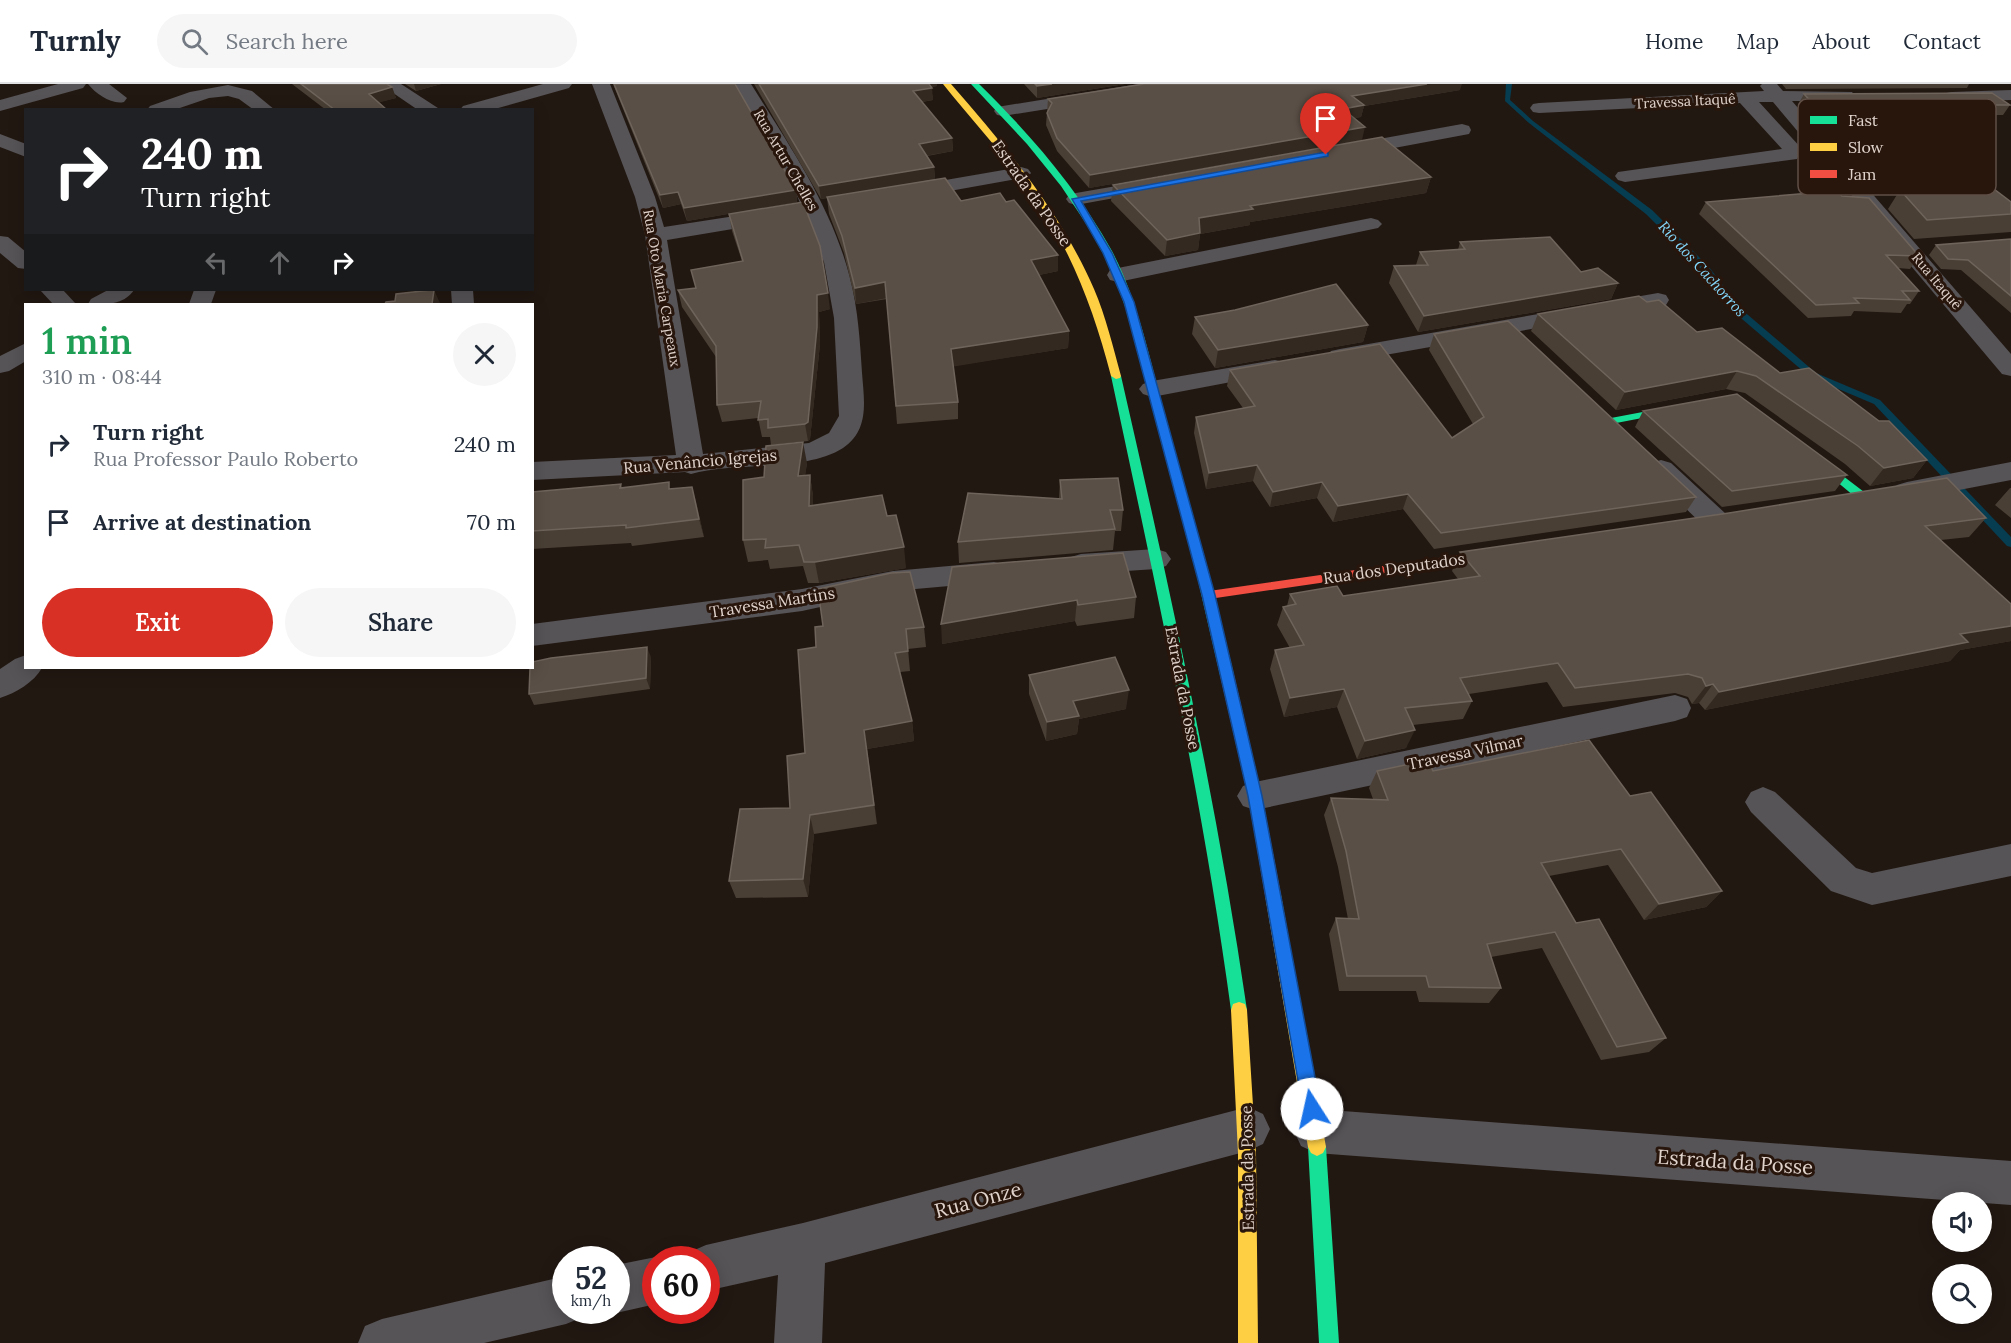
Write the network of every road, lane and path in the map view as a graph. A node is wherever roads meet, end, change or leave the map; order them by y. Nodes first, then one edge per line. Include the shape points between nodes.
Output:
1 (77, 84) edge
2 (97, 84) edge
3 (389, 84) edge
4 (563, 84) edge
5 (601, 84) edge
6 (742, 84) edge
7 (947, 84) edge
8 (975, 84) edge
9 (1164, 85) edge
10 (1772, 90) edge
11 (2011, 95) edge
12 (1869, 96) edge
13 (1938, 97) edge
14 (118, 98) dead end
15 (1745, 98) junction
16 (0, 106) edge
17 (162, 108) edge
18 (263, 108) edge
19 (429, 108) edge
20 (476, 108) edge
21 (1539, 108) dead end
22 (1003, 111) junction
23 (1798, 120) edge
24 (1462, 130) dead end
25 (1333, 153) edge
26 (1021, 173) junction
27 (1625, 176) dead end
28 (1179, 181) edge
29 (1863, 195) edge
30 (884, 197) edge
31 (1076, 199) junction
32 (838, 205) edge
33 (815, 209) junction
34 (1371, 224) dead end
35 (656, 235) junction
36 (0, 242) edge
37 (1932, 246) dead end
38 (1909, 248) junction
39 (24, 261) edge
40 (1118, 275) junction
41 (52, 291) edge
42 (121, 291) edge
43 (1658, 300) edge
44 (64, 303) edge
45 (101, 303) edge
46 (1509, 327) junction
47 (1534, 350) edge
48 (24, 351) edge
49 (0, 366) edge
50 (2011, 369) edge
51 (1152, 389) junction
52 (1702, 404) edge
53 (1603, 413) joint
54 (852, 416) joint
55 (1798, 445) edge
56 (691, 465) junction
57 (534, 471) edge
58 (2011, 471) edge
59 (1864, 498) junction
60 (1818, 505) edge
61 (1712, 522) edge
62 (1516, 550) edge
63 (1156, 560) junction
64 (1053, 566) edge
65 (1019, 569) edge
66 (1209, 595) junction
67 (534, 635) edge
68 (24, 668) edge
69 (0, 686) edge
70 (1675, 708) dead end
71 (1255, 796) junction
72 (1763, 802) dead end
73 (2011, 860) edge
74 (1248, 1129) junction
75 (1316, 1131) junction
76 (2011, 1183) edge
77 (802, 1246) junction
78 (720, 1265) edge
79 (552, 1304) edge
80 (461, 1333) edge
81 (382, 1343) edge
82 (798, 1343) edge
83 (1248, 1343) edge
84 (1329, 1343) edge

1 - 16 street
2 - 14 street
3 - 19 street
4 - 20 street
5 - 35 street, Rua Oto Maria Carpeaux
6 - 33 street, Rua Artur Chelles
7 - 26 main road, Estrada da Posse
8 - 22 main road, Estrada da Posse
9 - 22 street
10 - 12 street, Travessa Itaquê
10 - 15 street, Travessa Itaquê
10 - 23 street, Rua Itaquê
11 - 13 street
15 - 21 street, Travessa Itaquê
15 - 27 street via 1787,142 1792,149 1790,155
17 - 18 street via 232,91
22 - 31 main road, Estrada da Posse
24 - 25 street
26 - 30 street
26 - 63 main road, Estrada da Posse via 1074,252 1095,302 1115,370
28 - 31 street
29 - 38 street, Rua Itaquê
31 - 40 main road, Estrada da Posse
32 - 33 street
33 - 35 street
33 - 54 street, Rua Artur Chelles via 835,263 843,303
34 - 40 street
35 - 56 street, Rua Oto Maria Carpeaux
36 - 39 street
37 - 38 street
38 - 50 street, Rua Itaquê
40 - 51 main road, Estrada da Posse
41 - 44 street
42 - 45 street
43 - 46 street
46 - 47 street
46 - 51 street
48 - 49 street
51 - 66 main road, Estrada da Posse
52 - 53 main road
53 - 61 street
54 - 56 street, Rua Venâncio Igrejas via 842,436 818,449
55 - 59 main road
56 - 57 street, Rua Venâncio Igrejas
58 - 59 street
59 - 60 main road
62 - 66 main road, Rua dos Deputados
63 - 64 street
63 - 74 main road, Estrada da Posse via 1210,821 1233,964
65 - 67 street, Travessa Martins via 893,581 802,600
66 - 71 main road, Estrada da Posse
68 - 69 street
70 - 71 street, Travessa Vilmar
71 - 75 main road, Estrada da Posse
72 - 73 street via 1844,880 1872,889
74 - 77 street, Rua Onze
74 - 83 main road, Estrada da Posse
75 - 76 street, Estrada da Posse
75 - 84 main road, Estrada da Posse
77 - 78 street, Rua Onze
77 - 82 street
79 - 80 street
80 - 81 street

